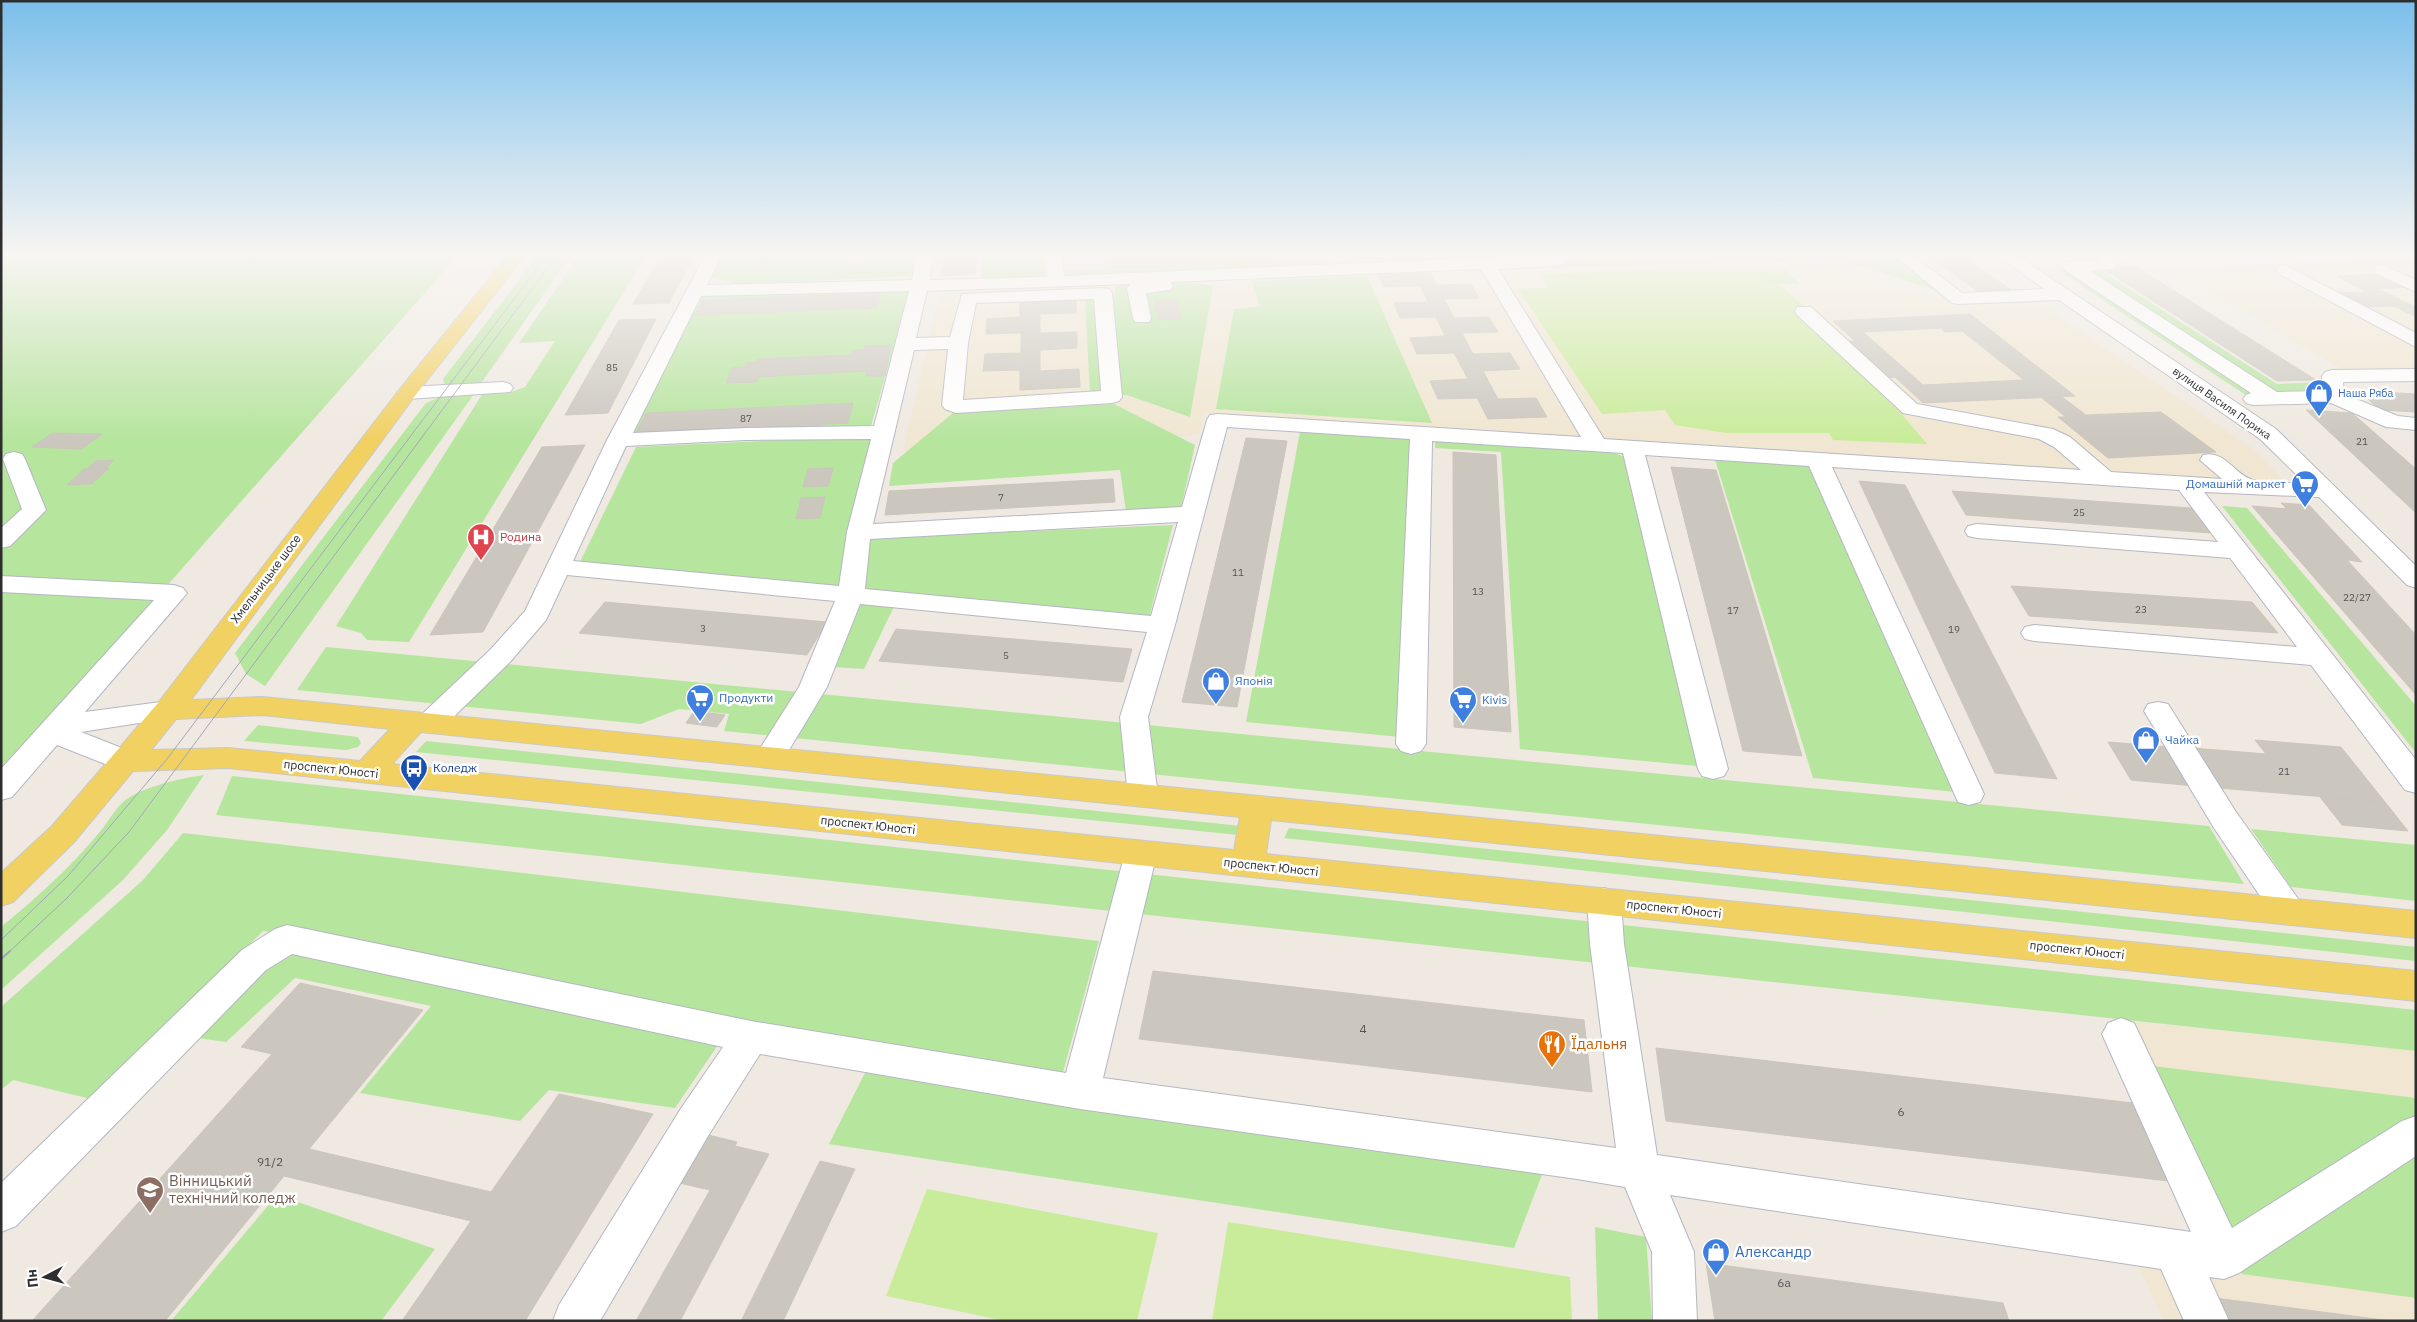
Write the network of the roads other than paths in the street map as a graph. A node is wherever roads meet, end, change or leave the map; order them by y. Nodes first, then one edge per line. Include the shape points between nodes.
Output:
1 (469, 316) edge
2 (683, 316) edge
3 (913, 316) edge
4 (964, 316) edge
5 (1105, 316) edge
6 (1518, 316) edge
7 (1809, 316) edge
8 (2095, 316) edge
9 (2141, 316) edge
10 (2371, 316) edge
11 (2416, 340) edge
12 (958, 343) junction
13 (906, 344) junction
14 (2416, 375) edge
15 (502, 388) dead end
16 (407, 393) junction
17 (2334, 397) junction
18 (2272, 398) junction
19 (2221, 401) junction
20 (2416, 424) edge
21 (883, 432) junction
22 (1421, 434) junction
23 (618, 440) junction
24 (1596, 444) junction
25 (1632, 447) junction
26 (14, 459) dead end
27 (1817, 460) junction
28 (2211, 460) dead end
29 (2105, 479) junction
30 (2186, 484) junction
31 (2248, 488) junction
32 (2328, 492) junction
33 (1191, 514) junction
34 (1977, 531) dead end
35 (859, 532) junction
36 (1, 541) edge
37 (2238, 552) junction
38 (558, 567) junction
39 (2416, 580) edge
40 (1, 584) edge
41 (851, 595) junction
42 (1162, 625) junction
43 (2034, 633) dead end
44 (2319, 657) junction
45 (168, 710) junction
46 (2158, 711) dead end
47 (422, 722) junction
48 (55, 729) junction
49 (1411, 744) dead end
50 (770, 758) junction
51 (126, 762) junction
52 (1713, 769) dead end
53 (367, 773) junction
54 (2416, 782) edge
55 (1, 789) edge
56 (1969, 794) dead end
57 (1143, 796) junction
58 (1257, 807) junction
59 (1141, 853) junction
60 (1248, 864) junction
61 (1, 893) edge
62 (1604, 901) junction
63 (2289, 912) junction
64 (2416, 925) edge
65 (2416, 986) edge
66 (2121, 1034) dead end
67 (752, 1037) junction
68 (1080, 1092) junction
69 (2416, 1134) edge
70 (1639, 1170) junction
71 (1, 1212) edge
72 (2174, 1252) junction
73 (2224, 1258) junction
74 (575, 1321) edge
75 (1675, 1321) edge
76 (2206, 1321) edge

1 - 16 main road, Хмельницьке шосе
2 - 23 street
3 - 13 street
4 - 12 street
5 - 12 street via 1112,397 956,407 952,405
6 - 24 street
7 - 29 street via 1910,409 2045,434 2062,442
8 - 19 street, вулиця Василя Порика
9 - 18 street
10 - 11 street
12 - 13 street
13 - 21 street
14 - 17 street via 2332,376
15 - 16 street
16 - 45 main road, Хмельницьке шосе
17 - 18 street
17 - 20 street via 2394,422
18 - 19 street
19 - 32 street, вулиця Василя Порика via 2268,434
21 - 23 street
21 - 35 street
22 - 24 street
22 - 33 street via 1218,420
22 - 49 street
23 - 38 street
24 - 25 street
25 - 27 street
25 - 52 street
26 - 36 street via 34,510
27 - 29 street
27 - 56 street
28 - 31 street
29 - 30 street
30 - 31 street
30 - 37 street
31 - 32 street
32 - 39 street, вулиця Василя Порика
33 - 35 street
33 - 42 street
34 - 37 street
35 - 41 street
37 - 44 street
38 - 41 street
38 - 47 street via 537,614 500,656
40 - 48 street via 174,593
41 - 42 street
41 - 50 street via 813,686
42 - 57 street via 1134,717
43 - 44 street
44 - 54 street
45 - 47 main road via 263,706
45 - 48 street
45 - 51 main road, Хмельницьке шосе
46 - 63 street via 2225,820
47 - 50 main road
47 - 53 main road
48 - 51 street
48 - 55 street
50 - 57 main road
51 - 53 main road, проспект Юності via 228,758
51 - 61 main road, Хмельницьке шосе via 63,834
53 - 59 main road, проспект Юності
57 - 58 main road
58 - 60 main road
58 - 63 main road
59 - 60 main road, проспект Юності
59 - 68 street
60 - 62 main road, проспект Юності
62 - 65 main road, проспект Юності
62 - 70 street via 1607,944
63 - 64 main road
66 - 73 street
67 - 68 street
67 - 71 street via 287,939 254,960
67 - 74 street via 694,1123
68 - 70 street
69 - 73 street
70 - 72 street
70 - 75 street via 1673,1252
72 - 73 street
72 - 76 street

